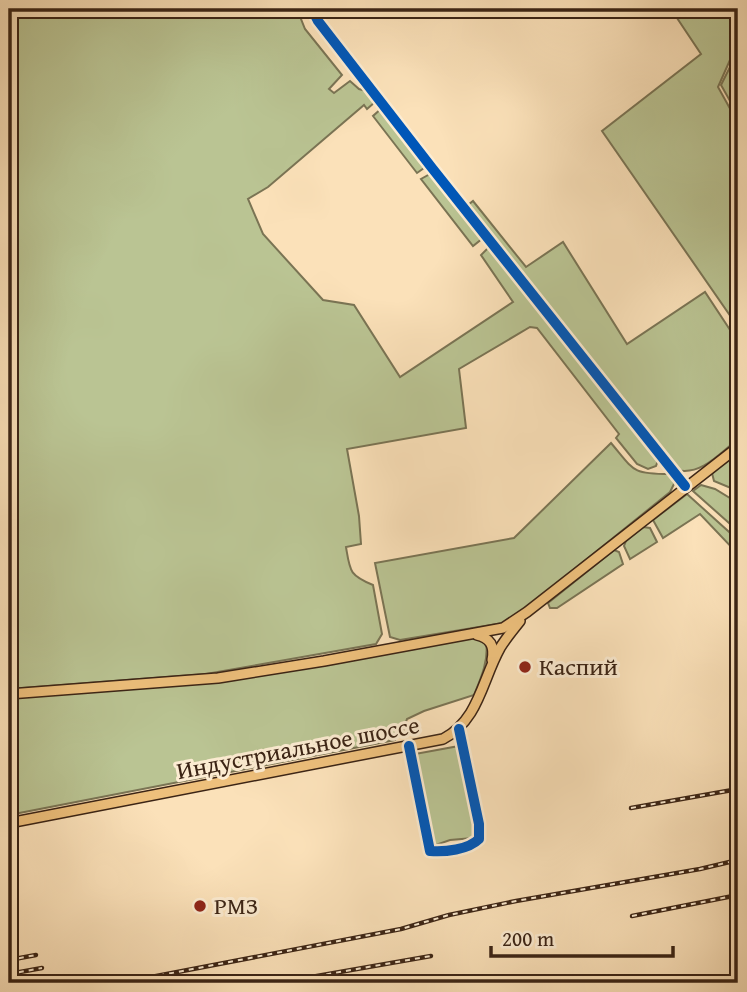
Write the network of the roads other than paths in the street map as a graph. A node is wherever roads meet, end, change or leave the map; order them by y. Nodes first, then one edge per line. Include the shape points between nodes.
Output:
1 (312, 9) edge
2 (738, 447) edge
3 (685, 486) junction
4 (527, 612) junction
5 (470, 633) junction
6 (488, 675) junction
7 (9, 694) edge
8 (459, 729) junction
9 (410, 746) junction
10 (9, 823) edge

1 - 3 street
2 - 3 main road
3 - 4 main road
4 - 5 main road via 503,628
4 - 6 main road via 500,648
5 - 6 main road via 490,641 493,656
5 - 7 main road via 218,678
6 - 8 main road
8 - 9 main road, Индустриальное шоссе via 443,739
8 - 9 street via 479,824 479,839 472,846 430,851
9 - 10 main road, Индустриальное шоссе

